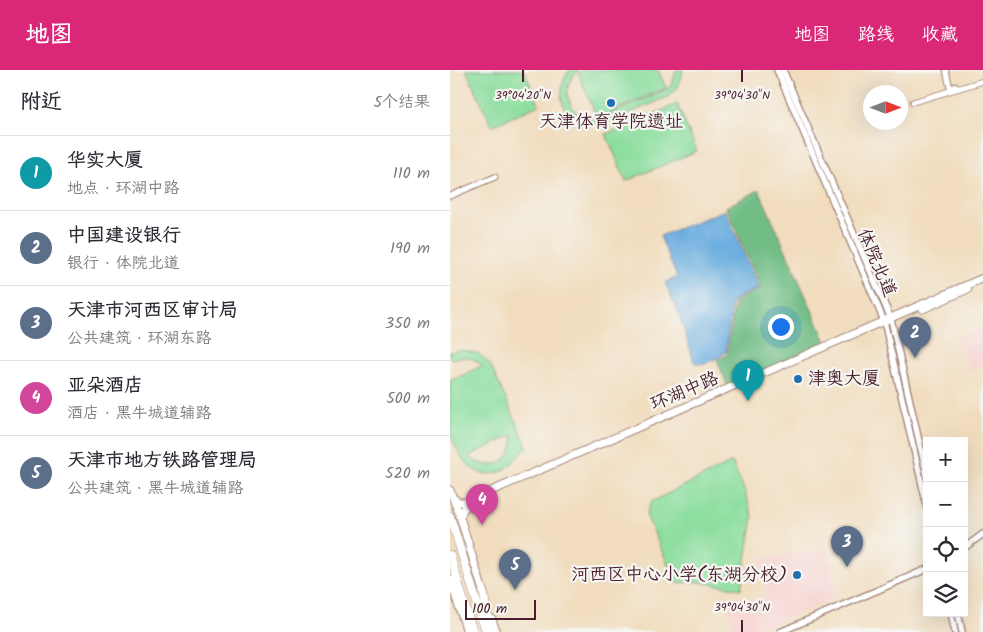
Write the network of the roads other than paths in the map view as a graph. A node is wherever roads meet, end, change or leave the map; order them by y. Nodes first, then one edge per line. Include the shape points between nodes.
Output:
1 (777, 70) edge
2 (783, 70) edge
3 (946, 70) edge
4 (983, 79) edge
5 (913, 102) dead end
6 (495, 177) dead end
7 (450, 196) edge
8 (983, 278) edge
9 (983, 282) edge
10 (888, 322) junction
11 (923, 460) edge
12 (923, 487) edge
13 (450, 490) edge
14 (453, 498) junction
15 (450, 516) edge
16 (460, 517) junction
17 (983, 534) edge
18 (968, 545) edge
19 (450, 554) edge
20 (923, 571) edge
21 (450, 579) edge
22 (483, 591) junction
23 (952, 617) edge
24 (959, 617) edge
25 (466, 632) edge
26 (473, 632) edge
27 (486, 632) edge
28 (491, 632) edge
29 (496, 632) edge
30 (780, 632) edge
31 (956, 632) edge
32 (962, 632) edge

1 - 10 street, 体院北道
2 - 10 street, 体院北道
3 - 4 street via 950,88
4 - 5 street
6 - 7 street
8 - 10 main road, 环湖中路
9 - 10 main road, 环湖中路
10 - 11 street, 体院北道
10 - 12 street, 体院北道
10 - 14 main road, 环湖中路 via 466,502
10 - 16 main road, 环湖中路 via 466,506
13 - 14 main road
14 - 16 main road
15 - 27 highway
16 - 22 main road
17 - 18 street
19 - 26 highway
20 - 30 street
21 - 25 main road
22 - 28 highway
22 - 29 main road
23 - 31 street
24 - 32 street

